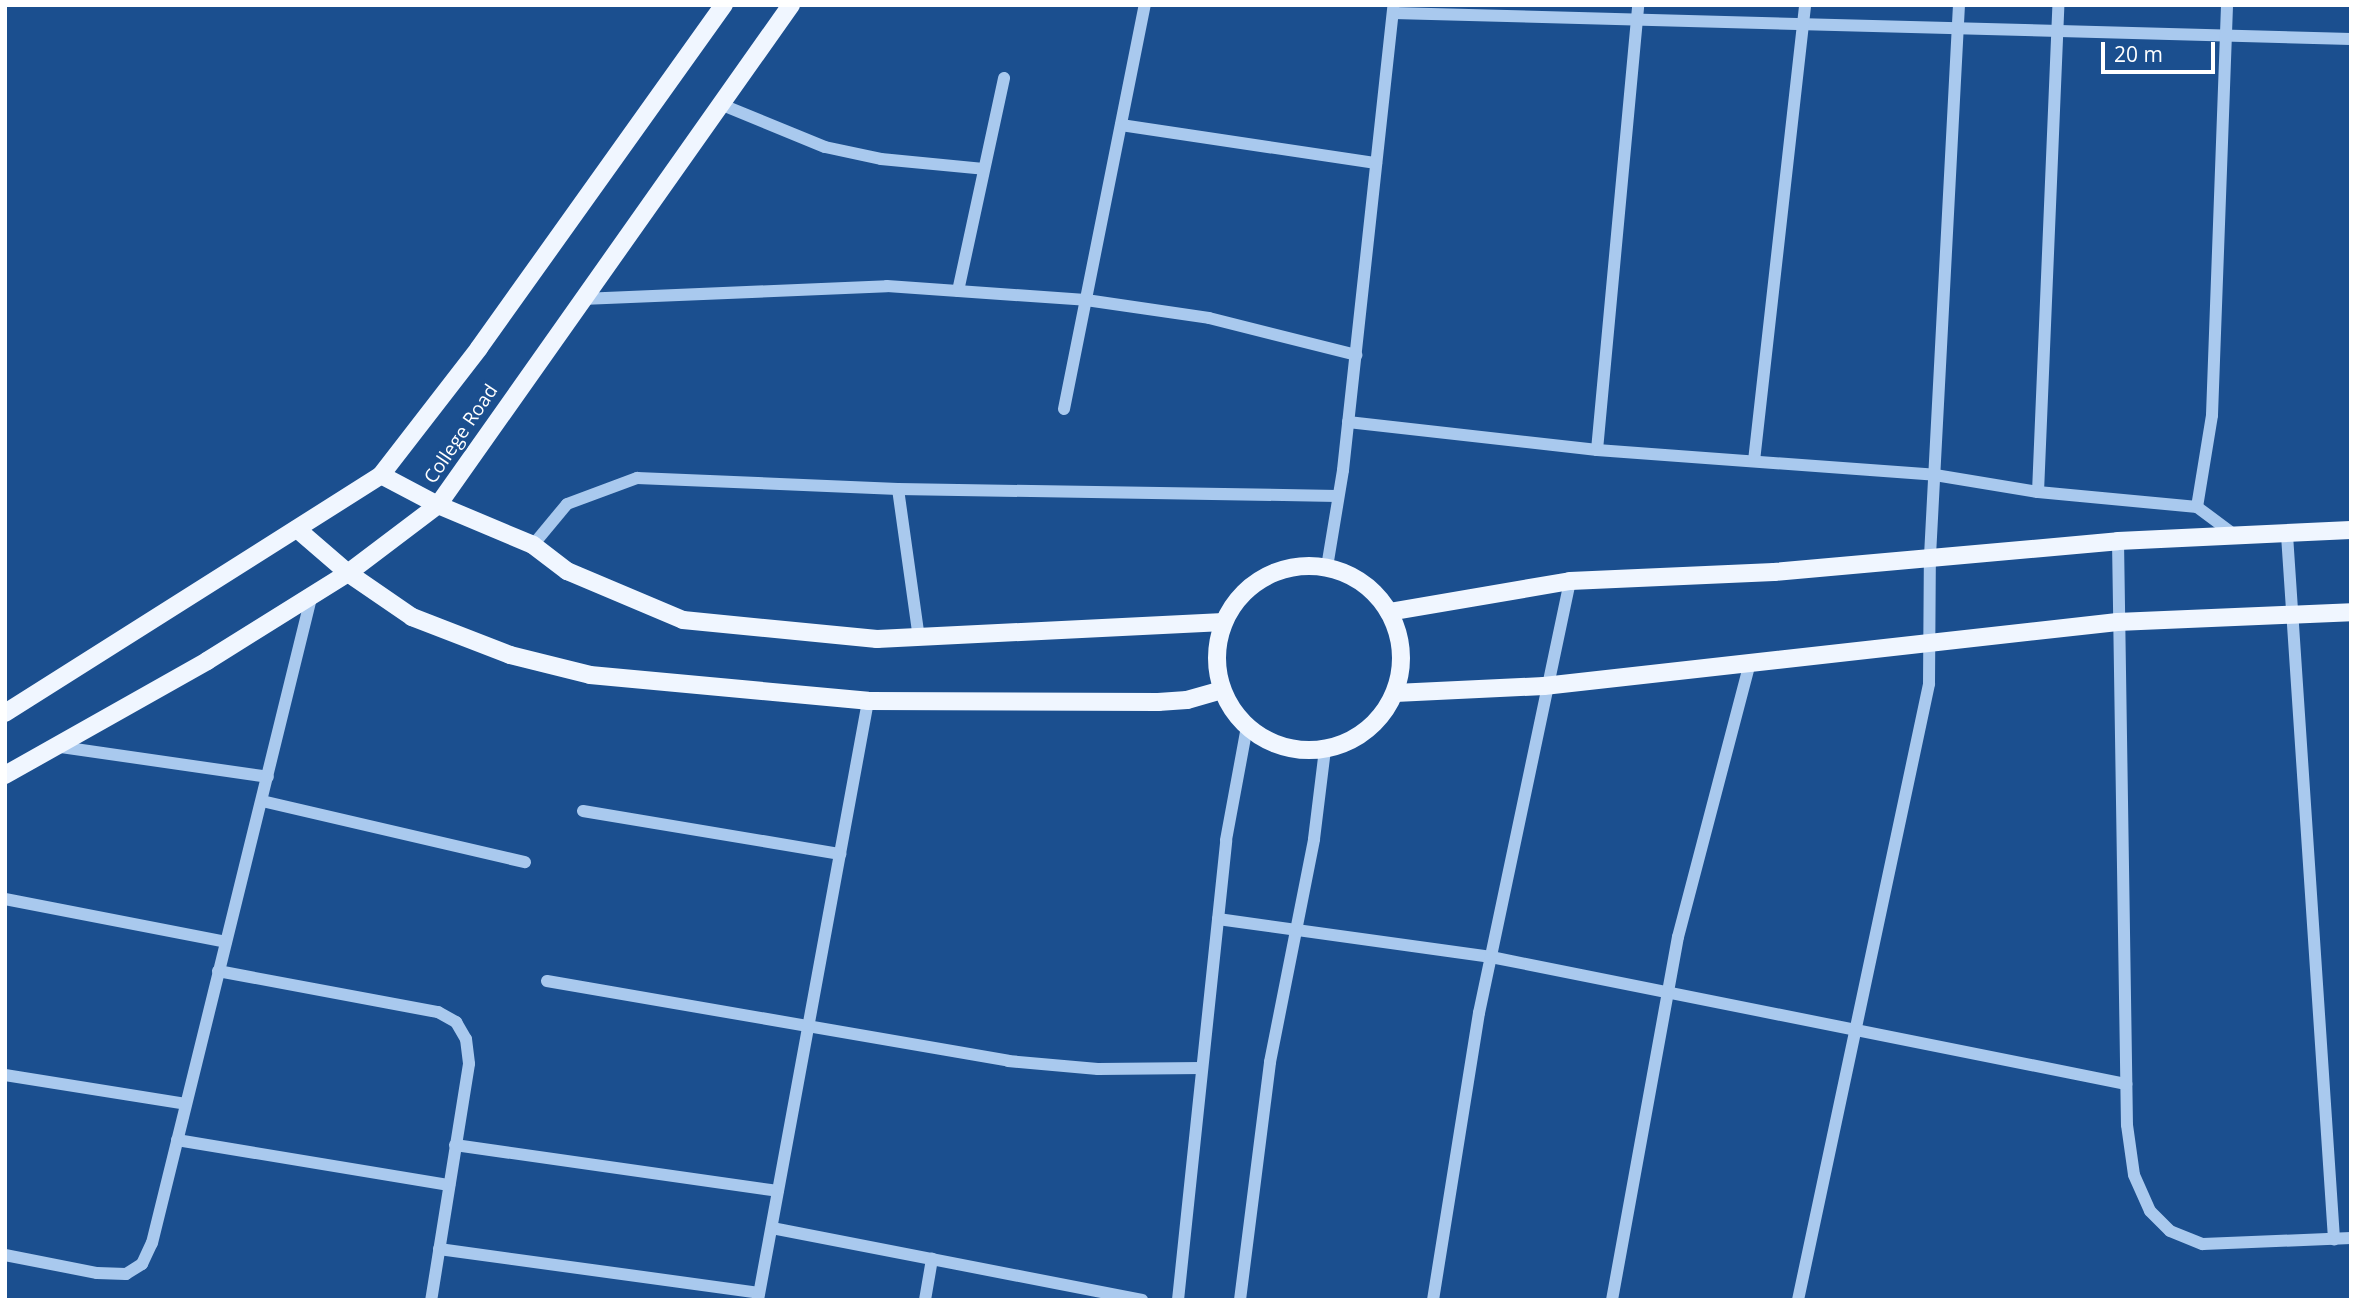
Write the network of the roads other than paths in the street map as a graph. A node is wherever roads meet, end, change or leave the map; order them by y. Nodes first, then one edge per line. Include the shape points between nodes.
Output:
1 (724, 5) edge
2 (791, 5) edge
3 (1145, 5) edge
4 (1638, 5) edge
5 (1805, 5) edge
6 (1959, 5) edge
7 (2058, 5) edge
8 (2227, 5) edge
9 (1393, 9) edge
10 (1636, 22) junction
11 (1804, 24) junction
12 (1959, 27) junction
13 (2057, 30) junction
14 (2225, 35) junction
15 (2351, 39) edge
16 (1004, 78) dead end
17 (720, 104) junction
18 (1121, 125) junction
19 (1376, 163) junction
20 (984, 169) junction
21 (958, 291) junction
22 (582, 299) junction
23 (1086, 299) junction
24 (1356, 355) junction
25 (1065, 409) dead end
26 (1348, 422) junction
27 (1597, 450) junction
28 (1754, 461) junction
29 (381, 475) junction
30 (1934, 475) junction
31 (898, 489) junction
32 (2038, 492) junction
33 (1337, 496) junction
34 (438, 505) junction
35 (2197, 507) junction
36 (297, 528) junction
37 (2351, 530) edge
38 (2287, 535) junction
39 (2236, 536) junction
40 (2118, 541) junction
41 (533, 545) junction
42 (1930, 556) junction
43 (1327, 567) junction
44 (348, 573) junction
45 (1570, 580) junction
46 (312, 594) junction
47 (1389, 612) junction
48 (2351, 612) edge
49 (2293, 617) junction
50 (1224, 622) junction
51 (2117, 622) junction
52 (919, 638) junction
53 (1931, 641) junction
54 (1750, 663) junction
55 (1545, 686) junction
56 (1222, 690) junction
57 (1395, 694) junction
58 (868, 701) junction
59 (5, 713) edge
60 (1247, 727) junction
61 (50, 746) junction
62 (1325, 750) junction
63 (5, 775) edge
64 (268, 777) junction
65 (262, 802) junction
66 (583, 811) dead end
67 (840, 855) junction
68 (525, 862) dead end
69 (5, 899) edge
70 (1218, 919) junction
71 (1297, 929) junction
72 (226, 942) junction
73 (1491, 957) junction
74 (218, 971) junction
75 (547, 981) dead end
76 (1667, 995) junction
77 (806, 1027) junction
78 (1857, 1032) junction
79 (1202, 1068) junction
80 (5, 1075) edge
81 (2126, 1084) junction
82 (186, 1104) junction
83 (177, 1140) junction
84 (455, 1145) junction
85 (449, 1185) junction
86 (778, 1191) junction
87 (772, 1228) junction
88 (2351, 1238) edge
89 (2334, 1239) junction
90 (439, 1250) junction
91 (5, 1255) edge
92 (932, 1259) junction
93 (758, 1296) edge
94 (431, 1300) edge
95 (925, 1300) edge
96 (1142, 1300) edge
97 (1178, 1300) edge
98 (1240, 1300) edge
99 (1433, 1300) edge
100 (1612, 1300) edge
101 (1798, 1300) edge

1 - 29 main road, College Road via 479,348
2 - 17 main road, College Road
3 - 18 street
4 - 10 street
5 - 11 street
6 - 12 street
7 - 13 street
8 - 14 street
9 - 10 street
9 - 19 street
10 - 11 street
10 - 27 street
11 - 12 street
11 - 28 street
12 - 13 street
12 - 30 street
13 - 14 street
13 - 32 street
14 - 15 street
14 - 35 street via 2212,415
16 - 20 street
17 - 20 street via 825,147 881,159
17 - 22 main road, College Road
18 - 19 street
18 - 23 street
19 - 24 street
20 - 21 street
21 - 22 street via 887,286
21 - 23 street
22 - 34 main road, College Road
23 - 24 street via 1209,318
23 - 25 street
24 - 26 street
26 - 27 street
26 - 33 street
27 - 28 street
28 - 30 street
29 - 34 main road
29 - 36 main road, College Road
30 - 32 street
30 - 42 street
31 - 33 street
31 - 41 street via 637,478 567,504
31 - 52 street
32 - 35 street
33 - 43 street
34 - 41 main road
34 - 44 main road, College Road
35 - 39 street
36 - 44 main road
36 - 59 main road, College Road
37 - 38 main road
38 - 39 main road
38 - 49 street
39 - 40 main road
40 - 42 main road
40 - 51 street
41 - 52 main road via 567,571 683,620 776,632
42 - 45 main road via 1773,572
42 - 53 street
43 - 47 main road via 1362,581
43 - 50 main road via 1302,565 1273,572 1248,588
44 - 46 main road, College Road
44 - 58 main road via 412,617 510,655 590,675
45 - 47 main road
45 - 55 street
46 - 61 main road, College Road via 207,661
46 - 64 street
47 - 57 main road via 1398,631 1402,663
48 - 49 main road
49 - 51 main road
49 - 89 street
50 - 52 main road
50 - 56 main road via 1217,669
51 - 53 main road
51 - 81 street
53 - 54 main road
53 - 78 street via 1926,708
54 - 55 main road
54 - 76 street
55 - 57 main road
55 - 73 street
56 - 58 main road via 1158,702
56 - 60 main road
57 - 62 main road via 1355,739
58 - 67 street
60 - 62 main road via 1267,741 1295,750
60 - 70 street via 1233,790
61 - 63 main road, College Road
61 - 64 street
62 - 71 street
64 - 65 street
65 - 68 street
65 - 72 street
66 - 67 street
67 - 77 street
69 - 72 street
70 - 71 street
70 - 79 street
71 - 73 street
71 - 98 street via 1270,1062
72 - 74 street
73 - 76 street
73 - 99 street
74 - 82 street
74 - 84 street via 438,1012 456,1022 466,1040 469,1064
75 - 77 street
76 - 78 street
76 - 100 street
77 - 79 street via 1008,1061 1098,1069
77 - 86 street
78 - 81 street
78 - 101 street via 1836,1105
79 - 97 street
80 - 82 street
81 - 89 street via 2134,1175 2150,1211 2170,1231 2203,1244
82 - 83 street
83 - 85 street
83 - 91 street via 152,1243 142,1264 126,1274 97,1273
84 - 85 street
84 - 86 street
85 - 90 street
86 - 87 street
87 - 92 street
87 - 93 street
88 - 89 street
90 - 93 street
90 - 94 street
92 - 95 street
92 - 96 street

